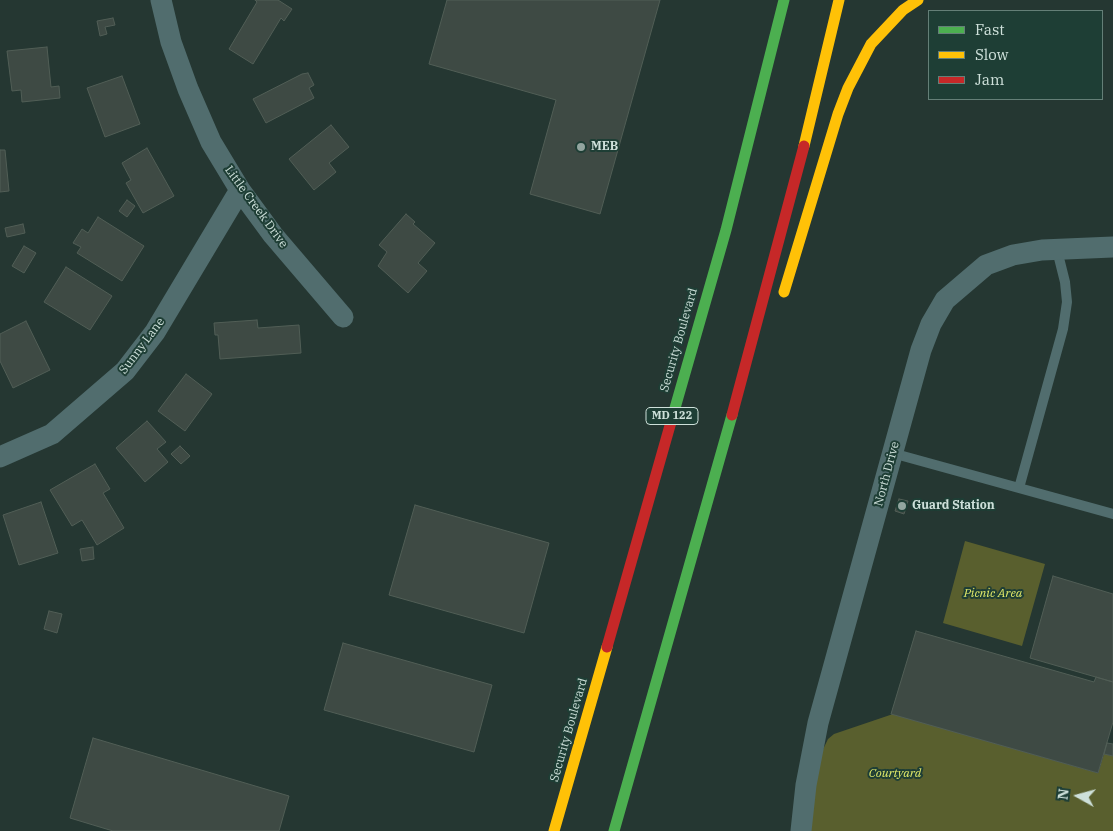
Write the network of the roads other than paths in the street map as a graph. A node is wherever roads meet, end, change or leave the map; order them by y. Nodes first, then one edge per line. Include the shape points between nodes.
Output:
1 (162, 0) edge
2 (784, 0) edge
3 (839, 0) edge
4 (918, 0) edge
5 (240, 190) junction
6 (1113, 247) edge
7 (1057, 250) junction
8 (780, 302) dead end
9 (343, 317) dead end
10 (752, 385) dead end
11 (725, 442) junction
12 (892, 453) junction
13 (0, 457) edge
14 (1019, 488) junction
15 (1113, 514) edge
16 (554, 831) edge
17 (614, 831) edge
18 (801, 831) edge

1 - 5 street, Little Creek Drive via 171,42 188,89 211,142
2 - 16 main road, Security Boulevard / MD 122 via 726,230
3 - 11 main road via 814,110
4 - 8 main road via 903,10 871,44 848,88
5 - 9 street, Little Creek Drive via 273,235
5 - 13 street, Sunny Lane via 155,332 125,371 52,434
6 - 7 street, North Drive
7 - 12 street, North Drive via 1013,255 986,265 945,300 921,350
7 - 14 lane via 1065,282 1063,330
10 - 11 main road
11 - 17 main road
12 - 14 lane
12 - 18 street, North Drive via 818,723
14 - 15 lane

